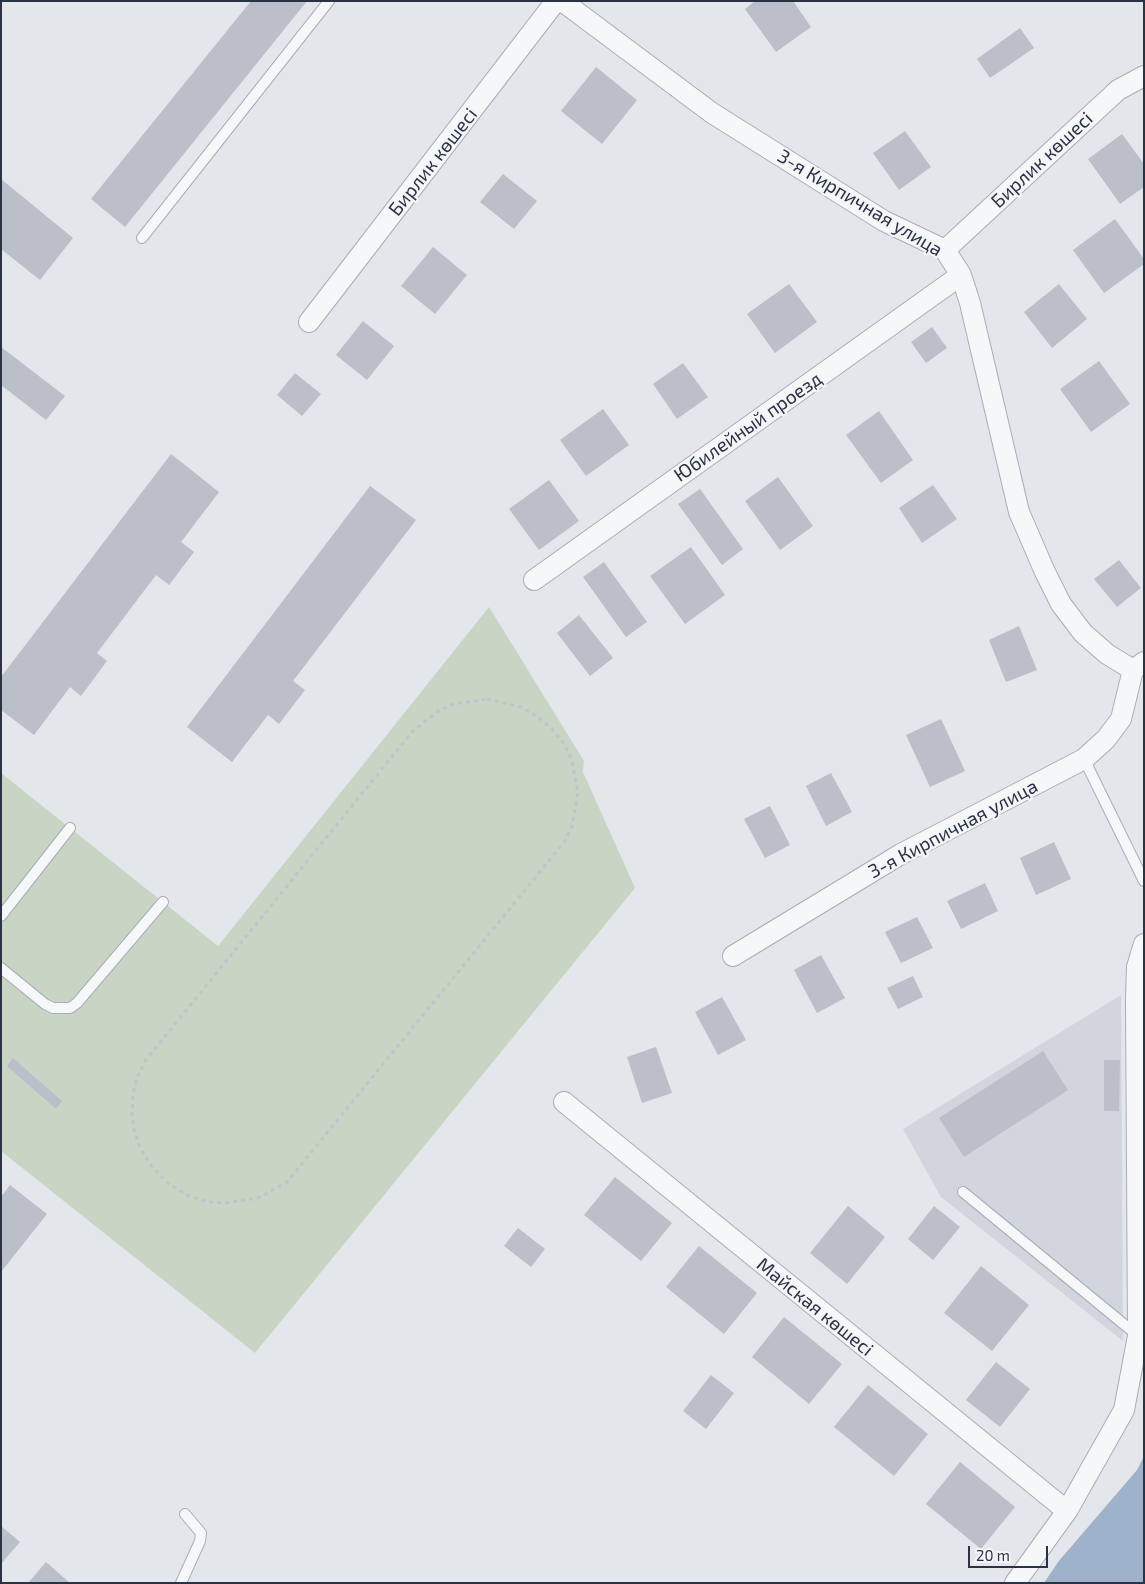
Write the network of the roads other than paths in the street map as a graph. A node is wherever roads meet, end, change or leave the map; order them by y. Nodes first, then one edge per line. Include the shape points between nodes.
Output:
1 (329, 1) edge
2 (556, 1) edge
3 (562, 1) edge
4 (1144, 76) edge
5 (142, 238) dead end
6 (945, 250) junction
7 (961, 275) junction
8 (309, 322) dead end
9 (534, 580) dead end
10 (1138, 666) edge
11 (1084, 759) junction
12 (70, 828) dead end
13 (1144, 880) edge
14 (163, 902) dead end
15 (1, 916) edge
16 (1144, 944) edge
17 (734, 956) dead end
18 (1, 968) edge
19 (564, 1102) dead end
20 (963, 1192) dead end
21 (1138, 1336) junction
22 (1067, 1511) junction
23 (184, 1514) dead end
24 (181, 1583) edge
25 (1015, 1583) edge

1 - 5 lane
2 - 8 street, Бирлик көшесі
3 - 6 street, 3-я Кирпичная улица via 712,113 884,221
4 - 6 street, Бирлик көшесі via 1118,90
6 - 7 street, 3-я Кирпичная улица
7 - 9 street, Юбилейный проезд
7 - 10 street, 3-я Кирпичная улица via 1019,512 1045,572 1061,604 1083,633 1107,654
10 - 11 street, 3-я Кирпичная улица via 1121,719 1106,739
11 - 13 lane
11 - 17 street, 3-я Кирпичная улица via 901,854
12 - 15 lane
14 - 18 lane via 70,1008 53,1008 45,1004
16 - 21 street via 1137,967 1136,998
19 - 22 street, Майская көшесі
20 - 21 lane
21 - 22 street via 1124,1410
22 - 25 street
23 - 24 lane via 201,1533

